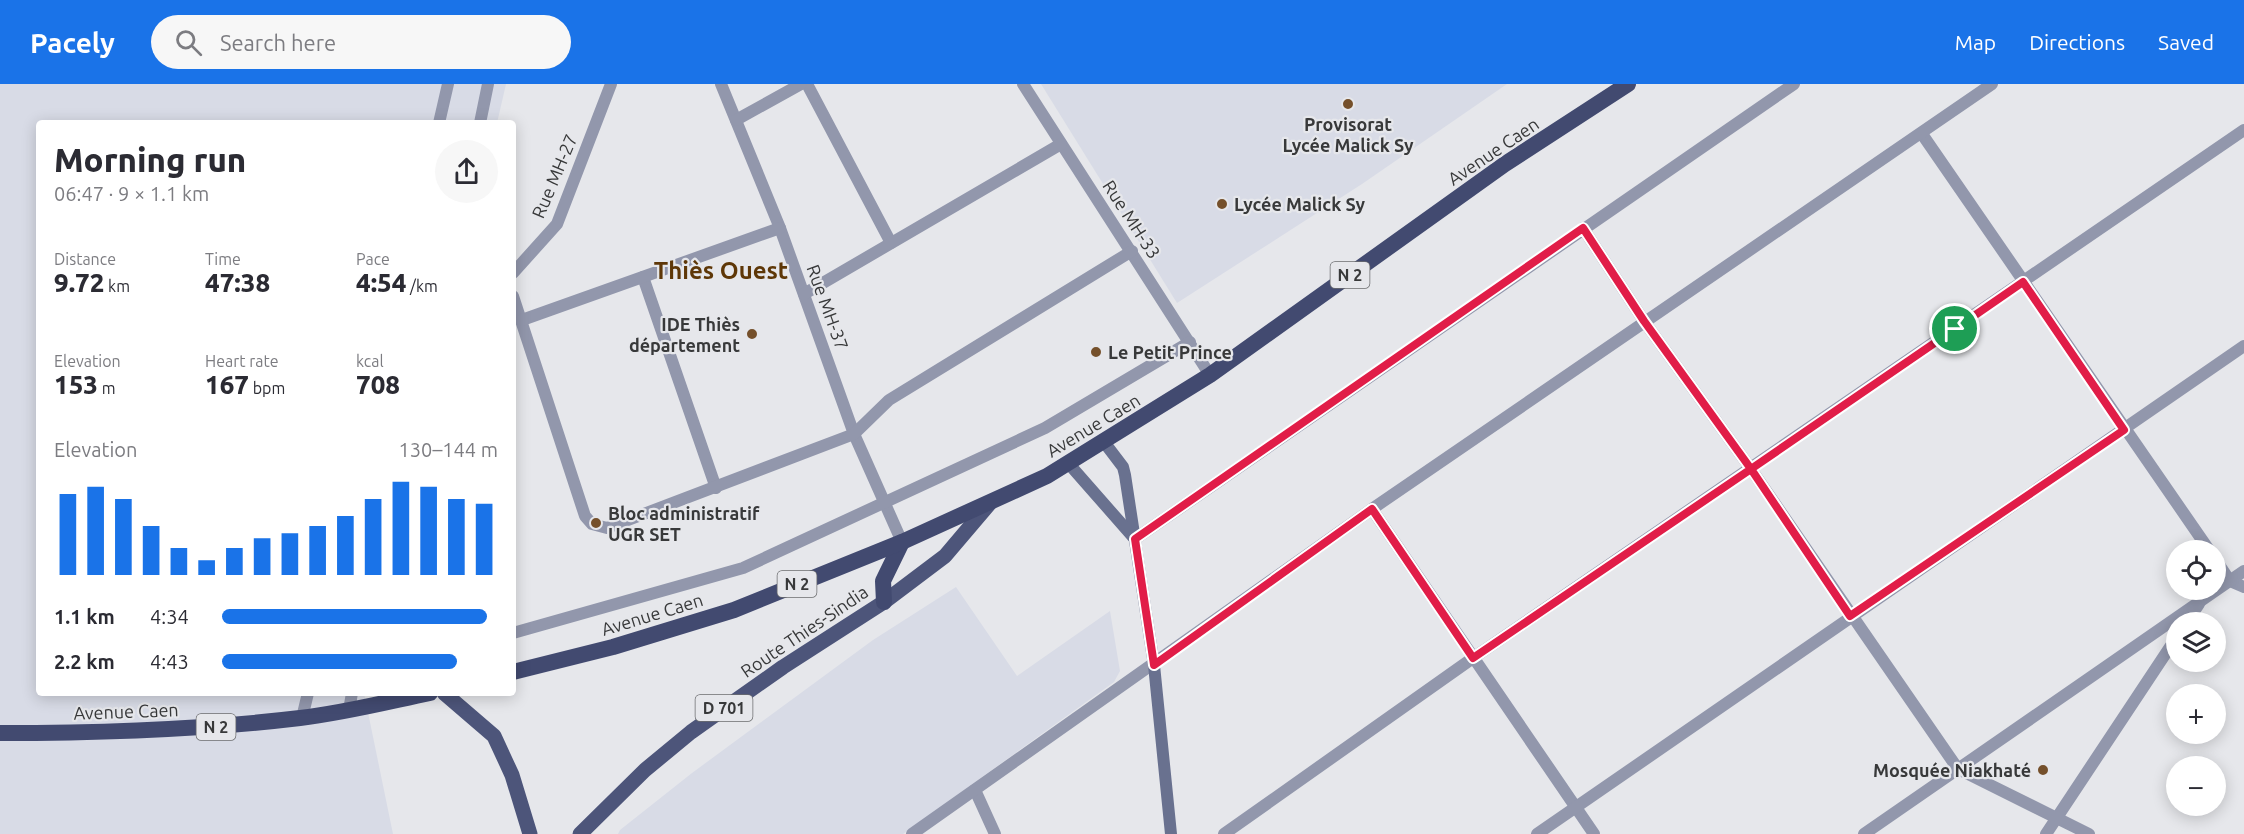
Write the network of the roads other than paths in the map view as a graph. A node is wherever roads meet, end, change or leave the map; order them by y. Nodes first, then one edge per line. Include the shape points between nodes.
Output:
1 (448, 84) edge
2 (488, 84) edge
3 (611, 84) edge
4 (721, 84) edge
5 (801, 84) edge
6 (807, 84) edge
7 (1023, 84) edge
8 (1628, 84) edge
9 (1794, 84) edge
10 (1992, 84) edge
11 (440, 120) edge
12 (481, 120) edge
13 (736, 120) junction
14 (2244, 130) edge
15 (1922, 134) junction
16 (1061, 144) junction
17 (780, 228) junction
18 (1583, 228) junction
19 (891, 243) junction
20 (1132, 251) junction
21 (516, 270) edge
22 (643, 277) junction
23 (2023, 282) junction
24 (804, 294) junction
25 (516, 304) edge
26 (522, 320) junction
27 (1644, 321) junction
28 (1190, 342) junction
29 (2244, 346) edge
30 (1210, 375) junction
31 (2124, 430) junction
32 (854, 434) junction
33 (1104, 442) junction
34 (1069, 464) junction
35 (1751, 469) junction
36 (716, 488) junction
37 (884, 502) junction
38 (990, 503) junction
39 (1372, 509) junction
40 (1135, 539) junction
41 (2202, 540) edge
42 (902, 542) junction
43 (2244, 570) edge
44 (2226, 575) edge
45 (2230, 581) junction
46 (2226, 584) edge
47 (2244, 587) edge
48 (2200, 600) edge
49 (884, 602) junction
50 (1850, 616) junction
51 (516, 632) edge
52 (2166, 653) edge
53 (1473, 658) junction
54 (1154, 665) junction
55 (516, 671) edge
56 (307, 696) edge
57 (400, 696) edge
58 (447, 696) edge
59 (351, 701) edge
60 (302, 718) junction
61 (0, 733) edge
62 (1958, 769) junction
63 (975, 790) junction
64 (1574, 807) junction
65 (2057, 820) junction
66 (530, 834) edge
67 (580, 834) edge
68 (912, 834) edge
69 (996, 834) edge
70 (1171, 834) edge
71 (1224, 834) edge
72 (1537, 834) edge
73 (1594, 834) edge
74 (1864, 834) edge
75 (2046, 834) edge
76 (2089, 834) edge

1 - 11 street
2 - 12 street
3 - 21 street, Rue MH-27 via 556,224
4 - 13 street, Rue MH-37
5 - 13 street
6 - 19 street
7 - 16 street, Rue MH-33
8 - 30 highway, Avenue Caen / N 2 via 1505,164
9 - 18 street
10 - 15 street
13 - 17 street, Rue MH-37
14 - 23 street
15 - 23 street
15 - 27 street
16 - 19 street
16 - 20 street, Rue MH-33
17 - 22 street
17 - 24 street, Rue MH-37
18 - 27 street
18 - 40 street
19 - 24 street
20 - 28 street, Rue MH-33
20 - 32 street via 889,400
22 - 26 street
22 - 36 street
23 - 31 street
23 - 35 street
24 - 32 street, Rue MH-37
25 - 26 street
26 - 36 street via 588,521 602,528 612,527
27 - 35 street
27 - 39 street
28 - 30 street, Rue MH-33
28 - 37 street via 1044,428
29 - 31 street
30 - 33 highway, Avenue Caen / N 2
31 - 41 street
31 - 50 street
32 - 36 street
32 - 37 street, Rue MH-37
33 - 34 highway, Avenue Caen / N 2
33 - 40 main road via 1123,467
34 - 38 highway, Avenue Caen / N 2
34 - 40 main road
35 - 50 street
35 - 53 street
37 - 42 street, Rue MH-37
37 - 51 street via 743,567
38 - 42 highway, Avenue Caen / N 2
38 - 49 main road, Route Thies-Sindia / D 701 via 945,556
39 - 53 street
39 - 54 street
40 - 54 main road
42 - 49 highway via 883,581
42 - 55 highway, Avenue Caen / N 2 via 734,610
43 - 45 street
44 - 45 street
45 - 46 street
45 - 47 street
48 - 62 street
49 - 67 main road, Route Thies-Sindia / D 701 via 691,732 645,770
50 - 62 street
50 - 64 street
52 - 65 street
53 - 64 street
53 - 71 street
54 - 63 street
54 - 70 main road
56 - 60 street
57 - 59 highway, Avenue Caen / N 2
58 - 66 main road via 494,736 512,775
59 - 60 highway, Avenue Caen / N 2
60 - 61 highway, Avenue Caen / N 2 via 119,733
62 - 65 street
62 - 74 street
63 - 68 street
63 - 69 street
64 - 72 street
64 - 73 street
65 - 75 street
65 - 76 street

